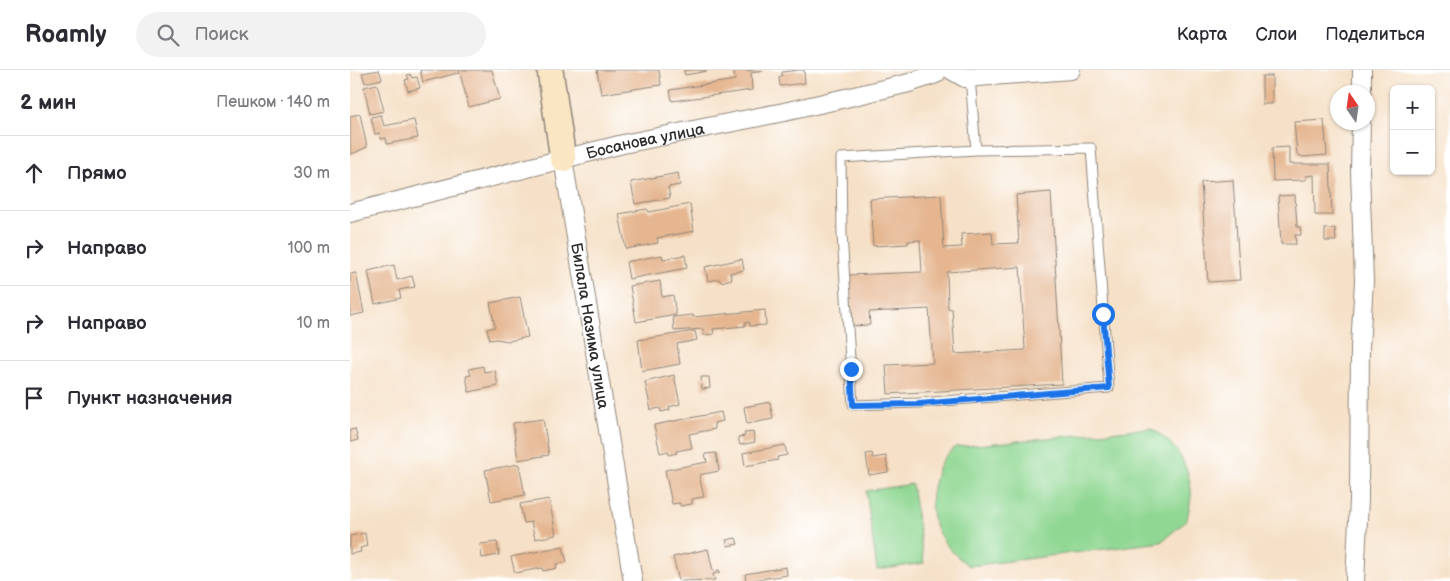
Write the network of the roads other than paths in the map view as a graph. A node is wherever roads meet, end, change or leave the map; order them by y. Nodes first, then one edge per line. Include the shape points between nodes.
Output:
1 (550, 70) edge
2 (938, 70) edge
3 (951, 70) edge
4 (1071, 70) edge
5 (1362, 70) edge
6 (970, 77) junction
7 (1362, 85) edge
8 (1361, 130) edge
9 (976, 150) junction
10 (563, 158) junction
11 (350, 213) edge
12 (633, 581) edge
13 (1355, 581) edge

1 - 10 street, Билала Назима улица
2 - 10 street, Босанова улица via 936,74 909,83 850,98
3 - 6 street via 965,78
4 - 6 street
5 - 7 street
6 - 9 lane
8 - 13 street via 1364,281 1360,330
9 - 9 lane via 842,158 842,234 853,405 919,404 1109,388 1091,148
10 - 11 street, Босанова улица
10 - 12 street, Билала Назима улица

